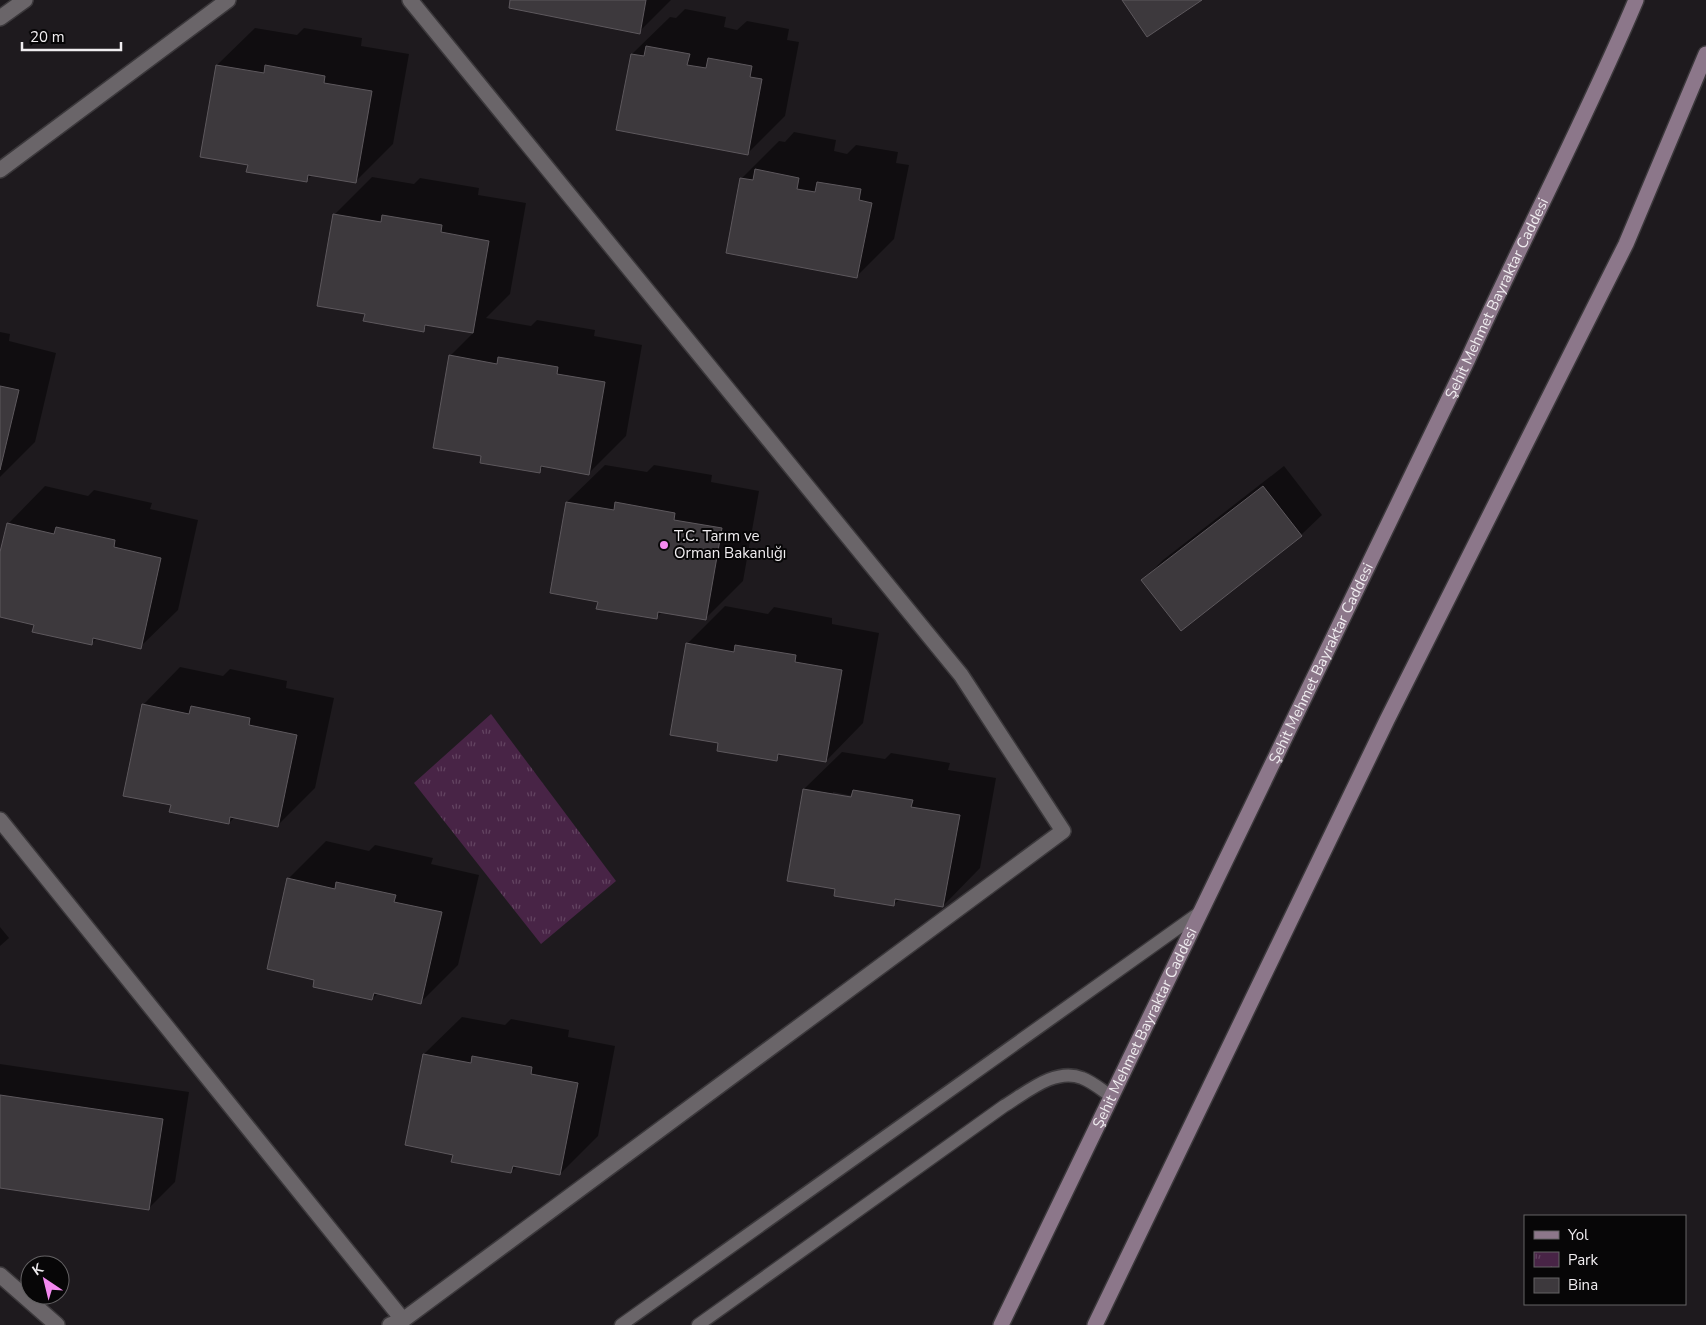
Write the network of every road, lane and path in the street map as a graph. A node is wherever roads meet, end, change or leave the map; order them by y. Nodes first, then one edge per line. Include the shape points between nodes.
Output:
1 (25, 0) edge
2 (228, 0) edge
3 (410, 0) edge
4 (1636, 0) edge
5 (0, 18) edge
6 (1706, 54) edge
7 (0, 170) edge
8 (0, 820) edge
9 (1199, 913) junction
10 (1112, 1097) junction
11 (0, 1275) edge
12 (396, 1322) edge
13 (57, 1325) edge
14 (621, 1325) edge
15 (698, 1325) edge
16 (1001, 1325) edge
17 (1095, 1325) edge

1 - 5 street
2 - 7 street
3 - 12 street via 960,674 1063,831
4 - 9 main road, Şehit Mehmet Bayraktar Caddesi via 1613,55
6 - 17 main road via 1626,244 1391,711
8 - 12 street
9 - 10 main road, Şehit Mehmet Bayraktar Caddesi
9 - 14 lane
10 - 15 lane via 1082,1078 1064,1075 1045,1082 1004,1106
10 - 16 main road, Şehit Mehmet Bayraktar Caddesi
11 - 13 street

